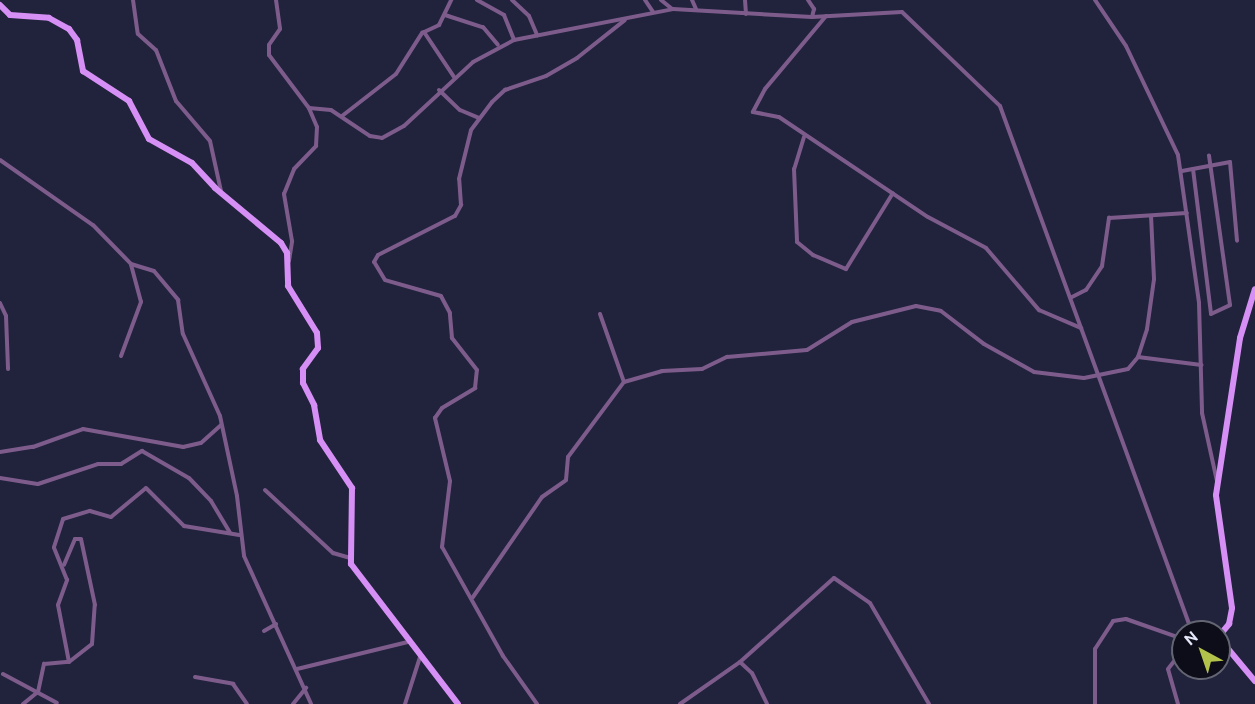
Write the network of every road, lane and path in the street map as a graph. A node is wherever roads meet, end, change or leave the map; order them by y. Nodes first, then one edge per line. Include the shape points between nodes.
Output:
1 (133, 0) edge
2 (276, 0) edge
3 (451, 0) edge
4 (479, 0) edge
5 (512, 0) edge
6 (645, 0) edge
7 (661, 0) edge
8 (692, 0) edge
9 (745, 0) edge
10 (808, 0) edge
11 (1095, 0) edge
12 (0, 5) edge
13 (673, 9) junction
14 (696, 9) junction
15 (652, 12) junction
16 (746, 14) junction
17 (445, 15) junction
18 (812, 16) junction
19 (826, 16) junction
20 (625, 20) junction
21 (424, 32) junction
22 (537, 35) junction
23 (514, 40) junction
24 (498, 45) junction
25 (454, 77) junction
26 (439, 90) junction
27 (309, 108) junction
28 (342, 116) junction
29 (479, 118) junction
30 (804, 137) junction
31 (1209, 155) dead end
32 (0, 160) edge
33 (1208, 165) junction
34 (1193, 169) junction
35 (1182, 171) junction
36 (221, 191) junction
37 (892, 193) junction
38 (1187, 213) junction
39 (1151, 216) junction
40 (1237, 241) dead end
41 (131, 264) junction
42 (288, 265) junction
43 (1255, 289) edge
44 (1072, 297) junction
45 (0, 303) edge
46 (600, 314) dead end
47 (1082, 328) junction
48 (121, 356) dead end
49 (1138, 357) junction
50 (1201, 365) junction
51 (8, 369) dead end
52 (1100, 376) junction
53 (624, 382) junction
54 (221, 425) junction
55 (0, 452) edge
56 (0, 478) edge
57 (1217, 481) junction
58 (265, 490) dead end
59 (230, 533) junction
60 (239, 535) junction
61 (350, 558) junction
62 (64, 566) junction
63 (473, 597) junction
64 (1188, 620) edge
65 (1230, 620) edge
66 (276, 624) junction
67 (264, 631) dead end
68 (1171, 635) edge
69 (408, 642) junction
70 (1231, 652) edge
71 (420, 657) junction
72 (69, 662) junction
73 (740, 662) junction
74 (1171, 665) edge
75 (297, 669) junction
76 (3, 675) dead end
77 (195, 677) dead end
78 (1171, 680) edge
79 (1171, 680) edge
80 (1255, 681) edge
81 (306, 688) junction
82 (38, 689) junction
83 (57, 703) edge
84 (23, 704) edge
85 (246, 704) edge
86 (293, 704) edge
87 (311, 704) edge
88 (405, 704) edge
89 (458, 704) edge
90 (537, 704) edge
91 (680, 704) edge
92 (767, 704) edge
93 (929, 704) edge
94 (1095, 704) edge
95 (1178, 704) edge

1 - 36 street via 138,34 156,50 180,106 209,138
2 - 27 street via 280,29 268,45 269,55
3 - 17 street
4 - 23 street via 504,15
5 - 22 street via 529,16
6 - 15 street
7 - 13 street
8 - 14 street
9 - 16 street
10 - 18 street via 814,9
11 - 35 street via 1138,67 1174,144
12 - 36 main road via 10,15 50,18 69,29 77,40 83,71 129,101 154,143 192,162
13 - 14 street
13 - 15 street
14 - 16 street
15 - 20 street
16 - 18 street
17 - 21 street via 438,26
17 - 24 street via 483,27
18 - 19 street
19 - 30 street via 765,89 753,112 779,117
19 - 44 street via 902,12 993,98 1011,132
20 - 22 street
20 - 29 street via 546,76 505,90
21 - 25 street
21 - 28 street via 394,76
22 - 23 street
23 - 24 street
24 - 25 street
25 - 26 street
26 - 28 street via 404,126 382,138 370,136
26 - 29 street via 460,110
27 - 28 street via 318,106
27 - 42 street via 317,127 316,146 294,169 284,194 292,241
29 - 63 street via 468,140 459,179 461,206 455,216 378,255 374,265 385,280 441,296 450,313 452,338 477,370 475,388 441,408 434,424 450,481 442,547
30 - 37 street
30 - 37 street via 794,169 797,242 813,255 846,269
31 - 33 street
32 - 41 street via 93,225
33 - 34 street
33 - 34 street via 1230,305 1211,314
33 - 40 street via 1230,162
34 - 35 street
35 - 38 street
36 - 42 main road via 277,237 286,250
37 - 47 street via 986,248 1039,310
38 - 39 street
38 - 50 street
39 - 44 street via 1108,219 1101,268 1086,290
39 - 49 street via 1154,284
41 - 48 street via 141,302
41 - 54 street via 154,271 178,300 183,334
42 - 61 main road via 288,286 313,322 318,341 303,369 303,383 314,405 320,440 352,488
43 - 57 main road via 1240,338
44 - 47 street
45 - 51 street via 6,316
46 - 53 street
47 - 52 street
49 - 50 street
49 - 52 street via 1128,369
50 - 57 street via 1206,438
52 - 53 street via 1030,370 972,336 940,311 916,306 852,322 807,350 727,357 702,369 662,371
52 - 64 street
53 - 63 street via 568,457 566,480 542,497
54 - 55 street via 201,443 183,447 83,429 33,447
54 - 60 street via 237,496
56 - 59 street via 38,483 98,464 121,464 142,451 189,478
57 - 65 main road via 1220,544 1232,608
58 - 61 street via 333,553
59 - 60 street
59 - 62 street via 184,526 150,489 142,488 111,517 90,511 60,522 54,547
60 - 66 street via 243,556
61 - 69 main road via 357,576
62 - 72 street via 67,586 58,605 59,625
62 - 72 street via 75,539 81,539 95,605 93,643
63 - 90 street via 503,656
66 - 67 street
66 - 75 street
68 - 94 street via 1126,619 1113,621 1095,649
69 - 71 main road
69 - 75 street
70 - 80 main road
71 - 88 street
71 - 89 main road
72 - 82 street via 50,661 41,666
73 - 91 street
73 - 92 street via 752,673
73 - 93 street via 831,579 837,579 852,594 863,596 870,603
74 - 78 street
75 - 81 street
76 - 82 street
77 - 85 street via 233,684
79 - 95 street
81 - 86 street
81 - 87 street
82 - 83 street
82 - 84 street

